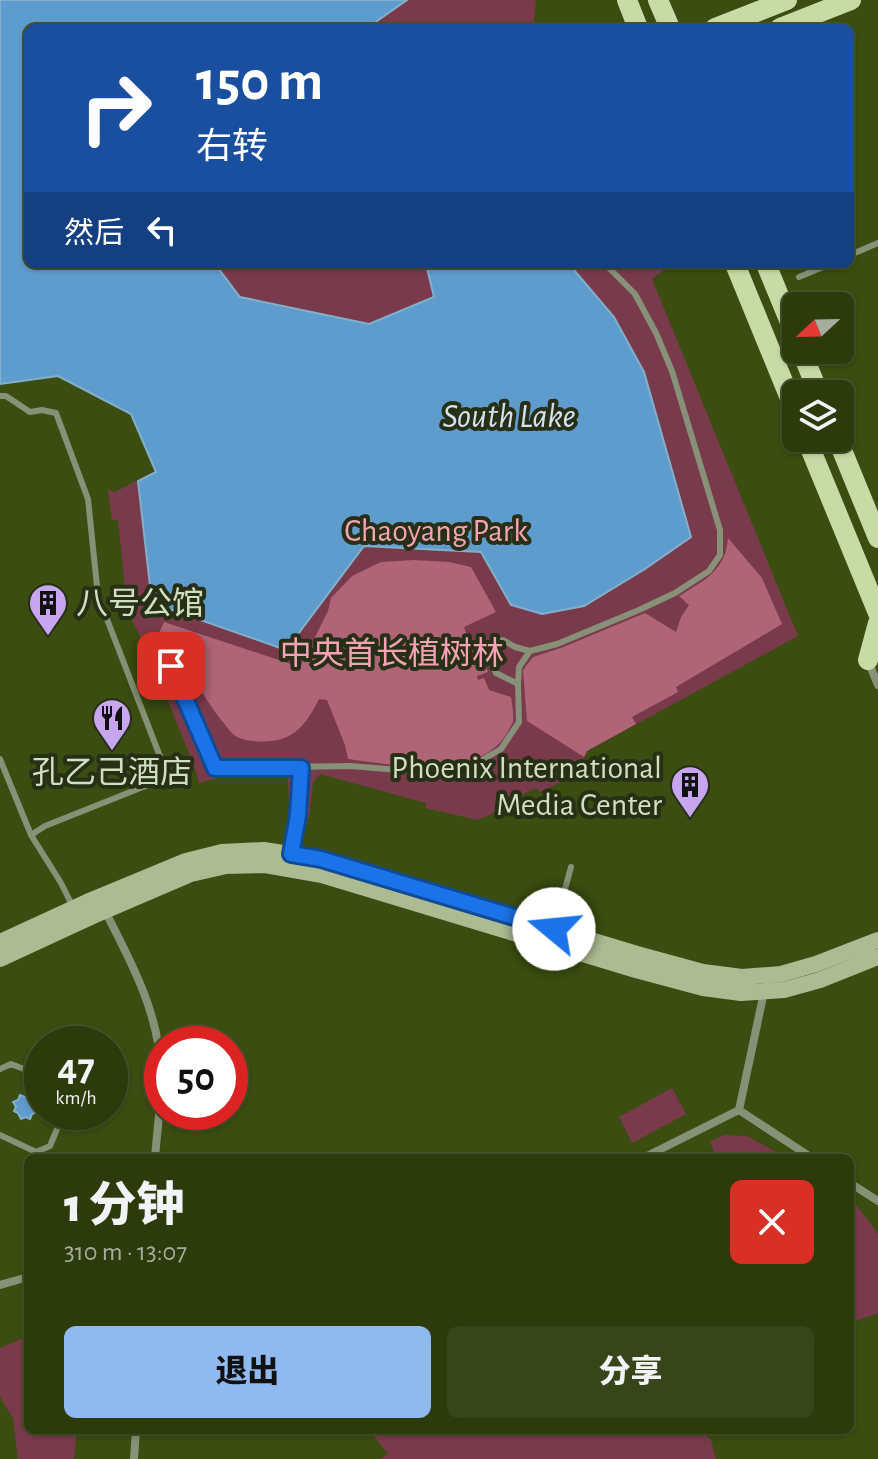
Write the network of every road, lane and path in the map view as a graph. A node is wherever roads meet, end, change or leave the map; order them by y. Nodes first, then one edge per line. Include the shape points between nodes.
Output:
1 (627, 0) edge
2 (658, 0) edge
3 (787, 0) edge
4 (851, 0) edge
5 (636, 24) edge
6 (668, 24) edge
7 (725, 24) edge
8 (790, 24) edge
9 (878, 243) edge
10 (854, 253) edge
11 (609, 268) edge
12 (737, 268) edge
13 (768, 268) edge
14 (820, 268) edge
15 (799, 277) dead end
16 (782, 303) edge
17 (782, 380) edge
18 (0, 396) edge
19 (812, 452) edge
20 (843, 452) edge
21 (878, 538) edge
22 (878, 613) edge
23 (878, 623) edge
24 (530, 651) junction
25 (868, 660) joint
26 (171, 666) dead end
27 (518, 684) junction
28 (878, 685) edge
29 (0, 759) edge
30 (301, 768) junction
31 (31, 835) junction
32 (291, 854) junction
33 (571, 867) dead end
34 (102, 904) junction
35 (73, 908) junction
36 (554, 929) junction
37 (878, 940) edge
38 (0, 942) edge
39 (878, 957) edge
40 (0, 959) edge
41 (764, 992) junction
42 (0, 1069) edge
43 (24, 1069) edge
44 (739, 1110) junction
45 (57, 1130) edge
46 (0, 1135) edge
47 (155, 1154) edge
48 (651, 1154) edge
49 (806, 1154) edge
50 (854, 1186) edge
51 (878, 1201) edge
52 (24, 1278) edge
53 (0, 1285) edge
54 (136, 1434) edge
55 (134, 1459) edge

1 - 5 main road
2 - 6 main road
3 - 7 main road
4 - 8 main road
9 - 10 lane
11 - 24 lane via 635,294 672,371 720,530 720,555 709,571 675,593
12 - 17 main road
13 - 16 main road
14 - 15 lane
18 - 31 lane via 30,412 56,413 88,499 98,596 168,777
19 - 22 main road
20 - 21 main road
23 - 25 main road
24 - 27 lane via 519,667
24 - 27 lane via 503,640 494,644 489,656 496,673
25 - 28 street
26 - 30 lane via 215,768
27 - 30 lane via 519,722 501,749 475,764 424,772
29 - 31 lane
30 - 32 lane
31 - 35 lane
32 - 34 main road via 222,852 186,861
32 - 36 main road
33 - 36 lane
34 - 35 main road
34 - 40 main road
34 - 41 main road via 191,874 265,865 322,875 703,988
34 - 47 street via 145,994 156,1031 161,1072
35 - 38 main road
36 - 37 main road via 703,972 742,977 781,974
39 - 41 main road via 820,980
41 - 44 street
42 - 43 lane via 11,1064
44 - 48 street
44 - 49 street
45 - 46 lane via 50,1146 36,1152
50 - 51 street
52 - 53 street
54 - 55 street

